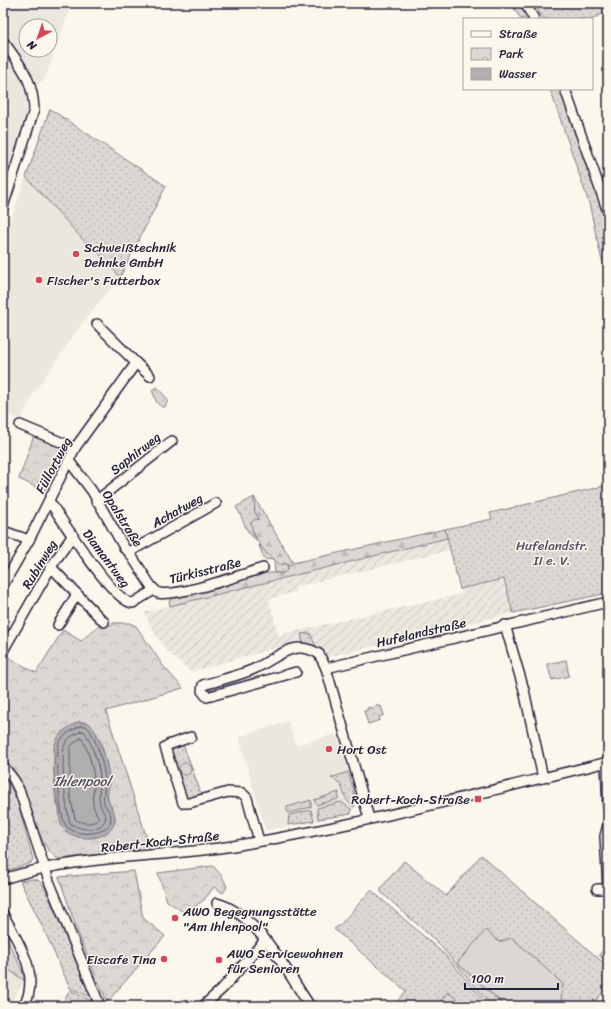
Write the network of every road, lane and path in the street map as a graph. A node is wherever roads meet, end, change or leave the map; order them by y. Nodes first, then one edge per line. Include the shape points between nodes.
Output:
1 (525, 3) edge
2 (533, 18) edge
3 (3, 41) edge
4 (565, 90) edge
5 (3, 207) edge
6 (608, 212) edge
7 (97, 324) dead end
8 (136, 363) junction
9 (150, 376) dead end
10 (20, 425) dead end
11 (172, 441) dead end
12 (75, 448) junction
13 (69, 461) junction
14 (49, 501) junction
15 (96, 501) junction
16 (216, 503) dead end
17 (3, 531) edge
18 (72, 535) junction
19 (29, 540) junction
20 (129, 552) junction
21 (51, 567) junction
22 (263, 568) dead end
23 (3, 585) edge
24 (154, 590) junction
25 (77, 594) junction
26 (608, 602) edge
27 (104, 622) dead end
28 (58, 624) dead end
29 (505, 625) junction
30 (4, 649) dead end
31 (326, 668) junction
32 (254, 669) junction
33 (296, 672) dead end
34 (258, 682) junction
35 (191, 737) dead end
36 (607, 763) edge
37 (3, 766) edge
38 (543, 778) junction
39 (608, 806) edge
40 (369, 818) junction
41 (608, 825) edge
42 (259, 841) junction
43 (45, 869) junction
44 (3, 879) edge
45 (597, 889) dead end
46 (217, 903) dead end
47 (3, 914) edge
48 (265, 940) junction
49 (24, 1006) edge
50 (100, 1006) edge
51 (203, 1006) edge
52 (310, 1006) edge

1 - 2 street
3 - 5 street via 28,77 34,97 34,110
4 - 6 street
7 - 8 street
8 - 9 street
8 - 12 street, Füllortweg
10 - 12 street
11 - 15 street, Saphirweg
12 - 13 street, Füllortweg
13 - 14 street, Füllortweg
13 - 15 street, Opalstraße via 92,491
14 - 18 street, Diamantweg
14 - 19 street, Füllortweg
15 - 20 street, Opalstraße
16 - 20 street, Achatweg
17 - 19 street
18 - 21 street, Rubinweg
18 - 24 street, Diamantweg via 99,573 126,602 138,602
19 - 23 street, Füllortweg
20 - 24 street, Opalstraße
21 - 25 street
21 - 30 street, Rubinweg
22 - 24 street, Türkisstraße via 170,593 158,593
25 - 27 street
25 - 28 street
26 - 29 street, Hufelandstraße
29 - 31 street, Hufelandstraße
29 - 38 street via 524,690
31 - 32 street via 319,654 311,649 298,647 285,651
31 - 40 street
32 - 34 street
32 - 34 street via 203,685 202,691 207,697
33 - 34 street
35 - 42 street via 166,746 165,749 183,803 188,804 237,791 245,795
36 - 38 street, Robert-Koch-Straße
36 - 39 street, Robert-Koch-Straße
37 - 43 street via 20,792
38 - 40 street, Robert-Koch-Straße
40 - 42 street, Robert-Koch-Straße
41 - 45 street via 608,889
42 - 43 street, Robert-Koch-Straße
43 - 44 street, Robert-Koch-Straße
43 - 50 street
46 - 48 street via 247,921
47 - 49 street via 31,973 30,991
48 - 51 street via 222,989
48 - 52 street via 278,955

